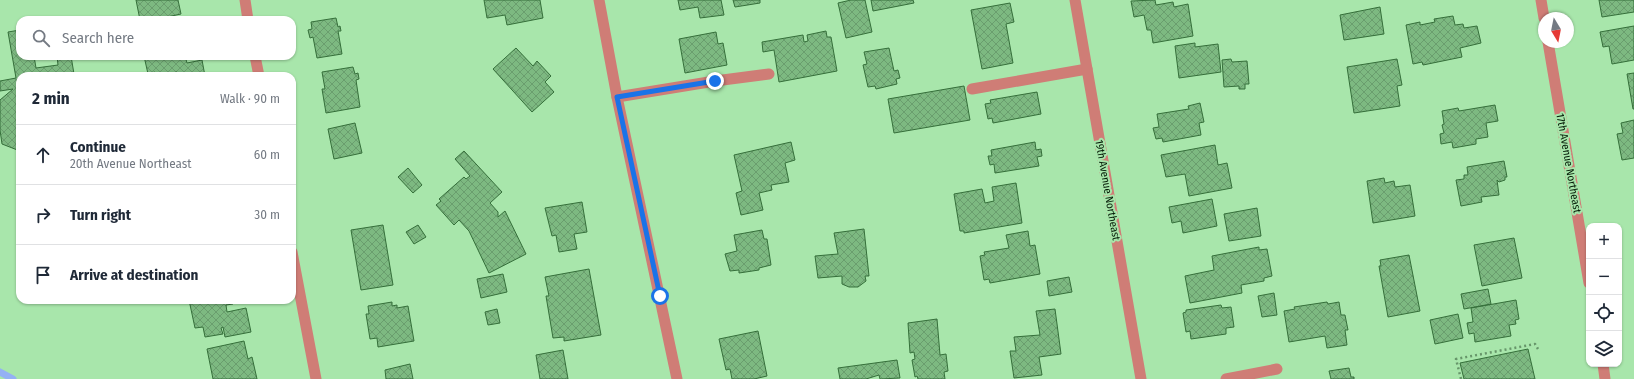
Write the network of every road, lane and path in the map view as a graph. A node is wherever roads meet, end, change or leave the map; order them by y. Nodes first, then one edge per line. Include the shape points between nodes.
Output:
1 (245, 0) edge
2 (599, 0) edge
3 (1075, 0) edge
4 (1541, 0) edge
5 (1543, 12) edge
6 (247, 16) edge
7 (1549, 48) edge
8 (256, 60) edge
9 (1087, 69) junction
10 (258, 72) edge
11 (769, 74) dead end
12 (972, 89) dead end
13 (617, 97) junction
14 (1586, 265) edge
15 (296, 273) edge
16 (1538, 349) dead end
17 (1603, 367) edge
18 (1277, 369) dead end
19 (316, 379) edge
20 (677, 379) edge
21 (1141, 379) edge
22 (1226, 379) edge
23 (1460, 379) edge
24 (1605, 379) edge

1 - 6 street
2 - 13 street
3 - 9 street, 19th Avenue Northeast
4 - 5 street
7 - 14 street, 17th Avenue Northeast
8 - 10 street
9 - 12 street
9 - 21 street, 19th Avenue Northeast
11 - 13 street
13 - 20 street
15 - 19 street
16 - 23 path via 1535,344 1456,359
17 - 24 street
18 - 22 street

